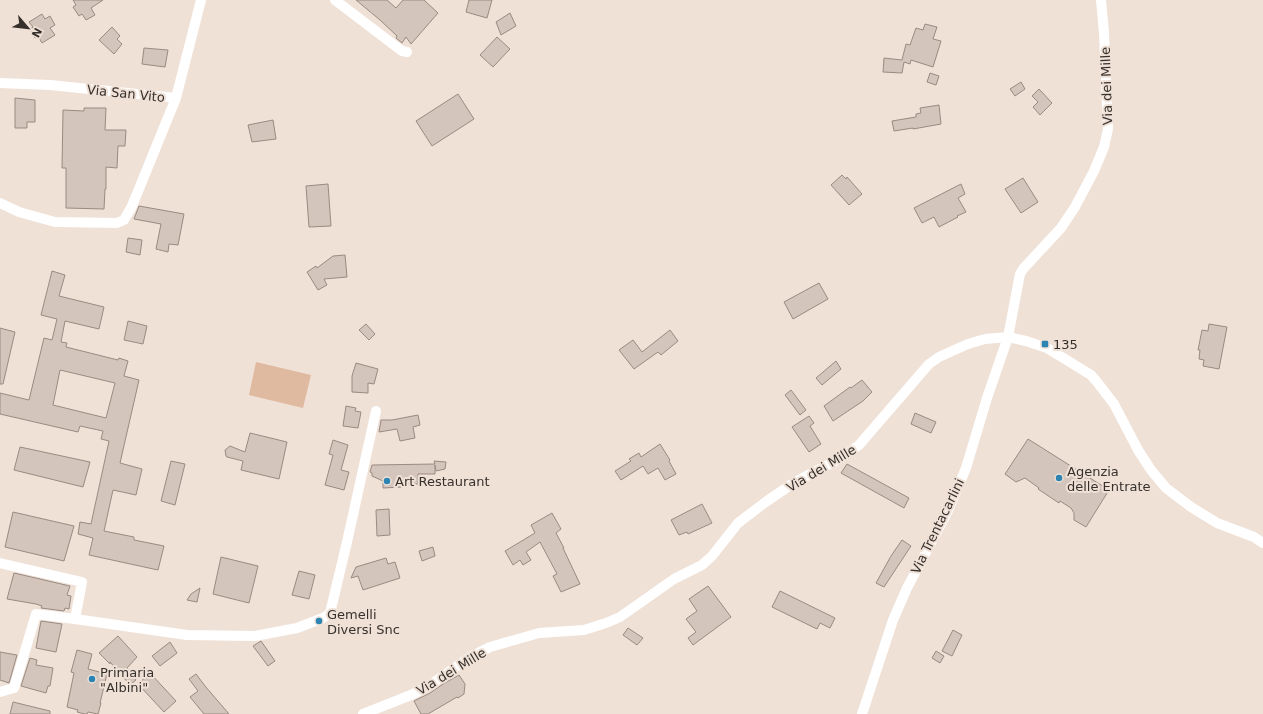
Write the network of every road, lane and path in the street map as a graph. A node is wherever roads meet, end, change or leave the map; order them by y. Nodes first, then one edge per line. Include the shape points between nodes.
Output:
1 (201, 0) edge
2 (335, 0) edge
3 (1101, 0) edge
4 (407, 52) dead end
5 (3, 82) edge
6 (176, 98) junction
7 (0, 203) edge
8 (1008, 337) junction
9 (376, 411) dead end
10 (1263, 543) edge
11 (0, 563) edge
12 (75, 619) junction
13 (0, 692) edge
14 (363, 714) edge
15 (862, 714) edge

1 - 6 street, Via San Vito
2 - 4 street via 402,51
3 - 8 street, Via dei Mille via 1107,135 1094,171 1075,207 1061,228 1020,274
5 - 6 street, Via San Vito
6 - 7 street via 124,220 117,223 55,222
8 - 10 street via 1047,348 1091,375 1114,404 1138,450 1166,488 1217,523
8 - 14 street, Via dei Mille via 968,344 929,364 859,446 767,500 738,523 702,565 674,579 620,617 584,630 538,633 490,647 470,657 427,687
8 - 15 street, Via Trentacarlini via 959,487 907,588
9 - 12 street via 332,606 326,616 296,628 255,636 187,635
11 - 12 street via 82,582
12 - 13 street via 36,614 14,688

